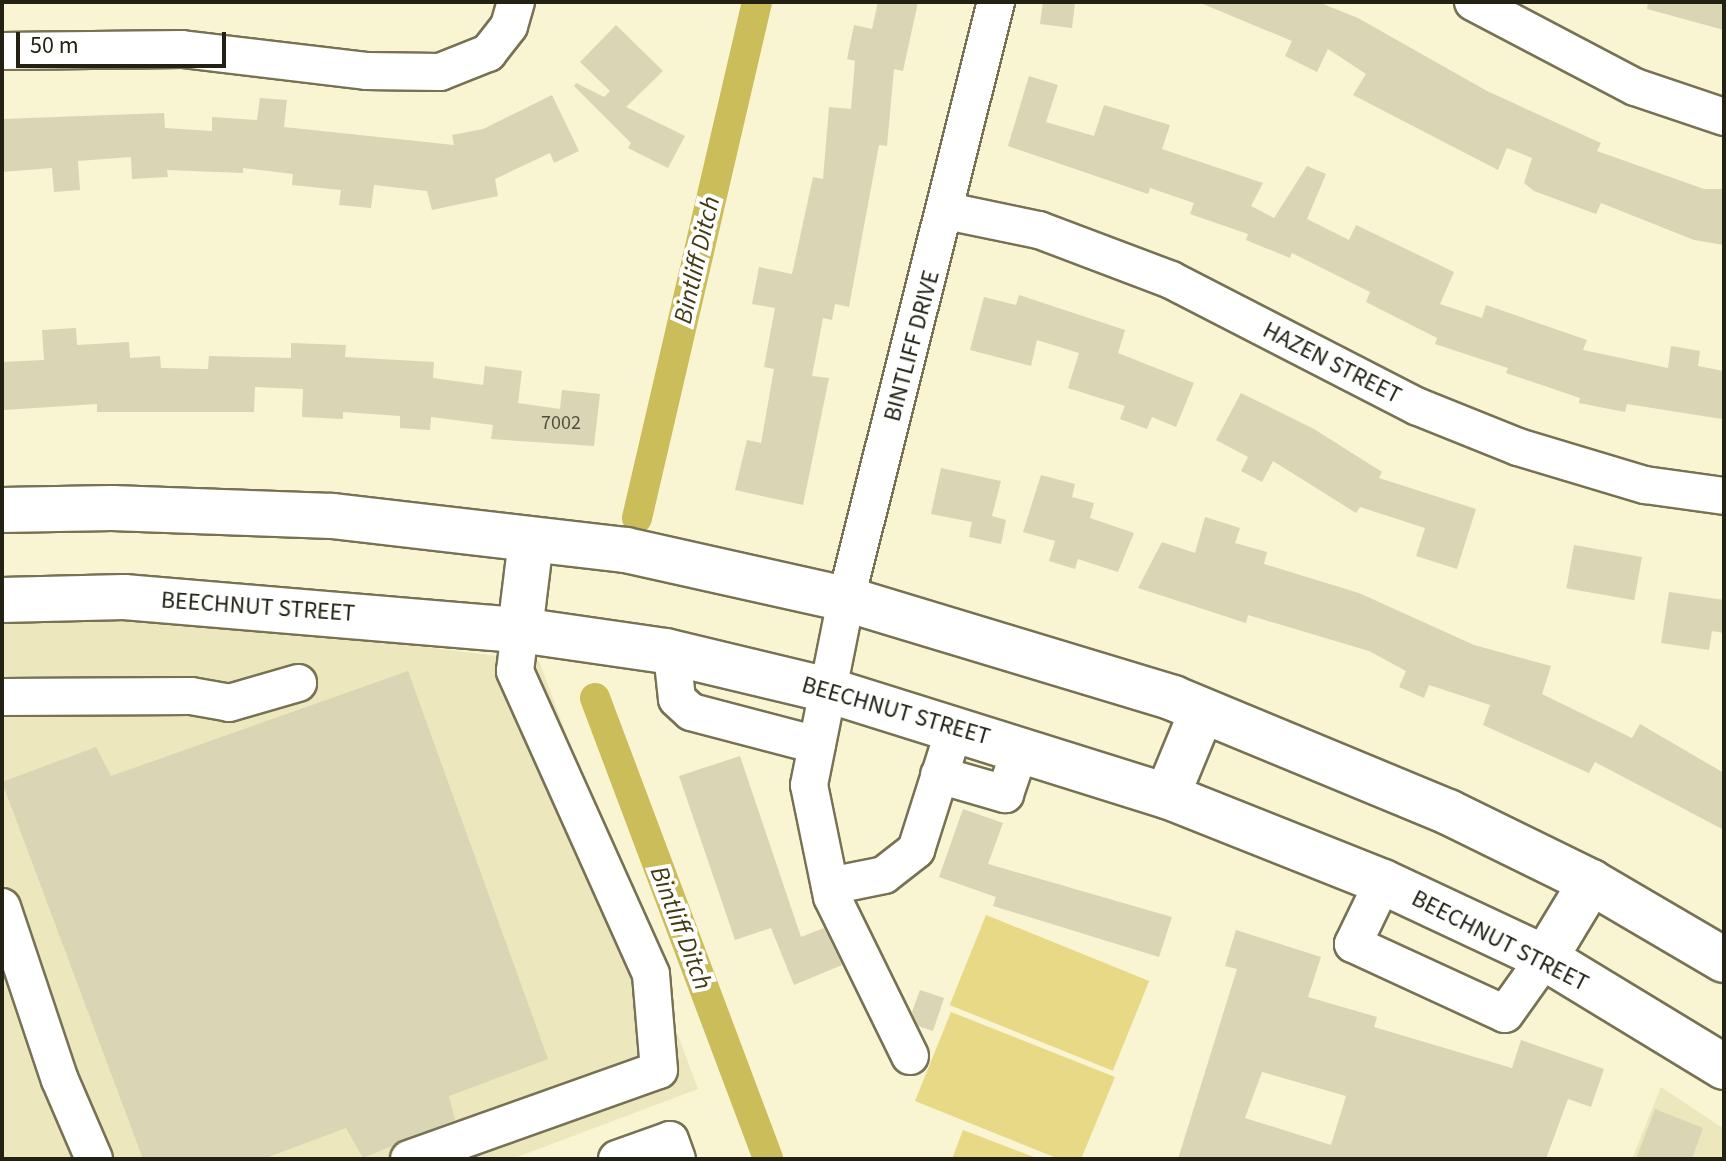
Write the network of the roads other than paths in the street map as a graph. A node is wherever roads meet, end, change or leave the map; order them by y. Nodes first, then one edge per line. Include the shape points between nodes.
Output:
1 (996, 2) edge
2 (1473, 2) edge
3 (513, 14) edge
4 (2, 51) edge
5 (1724, 117) edge
6 (947, 211) junction
7 (1724, 496) edge
8 (2, 510) edge
9 (531, 540) junction
10 (846, 599) junction
11 (2, 600) edge
12 (520, 630) junction
13 (672, 653) junction
14 (298, 683) dead end
15 (828, 690) junction
16 (2, 697) edge
17 (1202, 711) junction
18 (955, 727) junction
19 (817, 745) junction
20 (1021, 747) junction
21 (939, 775) junction
22 (1167, 796) junction
23 (1383, 882) junction
24 (1591, 882) junction
25 (830, 886) junction
26 (2, 907) edge
27 (1545, 958) junction
28 (1724, 960) edge
29 (910, 1056) dead end
30 (1724, 1067) edge
31 (94, 1159) edge
32 (409, 1159) edge
33 (617, 1159) edge
34 (677, 1159) edge

1 - 6 street, BINTLIFF DRIVE
2 - 5 street via 1635,87
3 - 4 street via 488,53 440,72 366,71 182,49
6 - 7 street, HAZEN STREET via 1039,230 1171,280 1416,406 1518,447 1645,485
6 - 10 street, BINTLIFF DRIVE
8 - 9 main road via 332,516
9 - 10 main road via 734,571
9 - 12 main road
10 - 15 street, BINTLIFF DRIVE
10 - 17 main road
11 - 12 main road, BEECHNUT STREET via 124,597
12 - 13 main road, BEECHNUT STREET
12 - 32 street via 515,671 651,974 659,1070
13 - 15 main road, BEECHNUT STREET
13 - 19 street via 677,699 691,712
14 - 16 street via 229,703 191,696
15 - 18 main road, BEECHNUT STREET
15 - 19 street, BINTLIFF DRIVE
17 - 22 main road
17 - 24 main road via 1448,812
18 - 20 main road, BEECHNUT STREET
18 - 21 street
19 - 25 street, BINTLIFF DRIVE via 809,785
20 - 21 street via 1005,794
20 - 22 main road, BEECHNUT STREET
21 - 25 street via 916,850 884,875
22 - 23 main road, BEECHNUT STREET
23 - 27 main road, BEECHNUT STREET
23 - 27 street via 1353,944 1505,1014
24 - 27 main road
24 - 28 main road
25 - 29 street, BINTLIFF DRIVE
26 - 31 street via 60,1080
27 - 30 main road, BEECHNUT STREET
33 - 34 street via 670,1140

